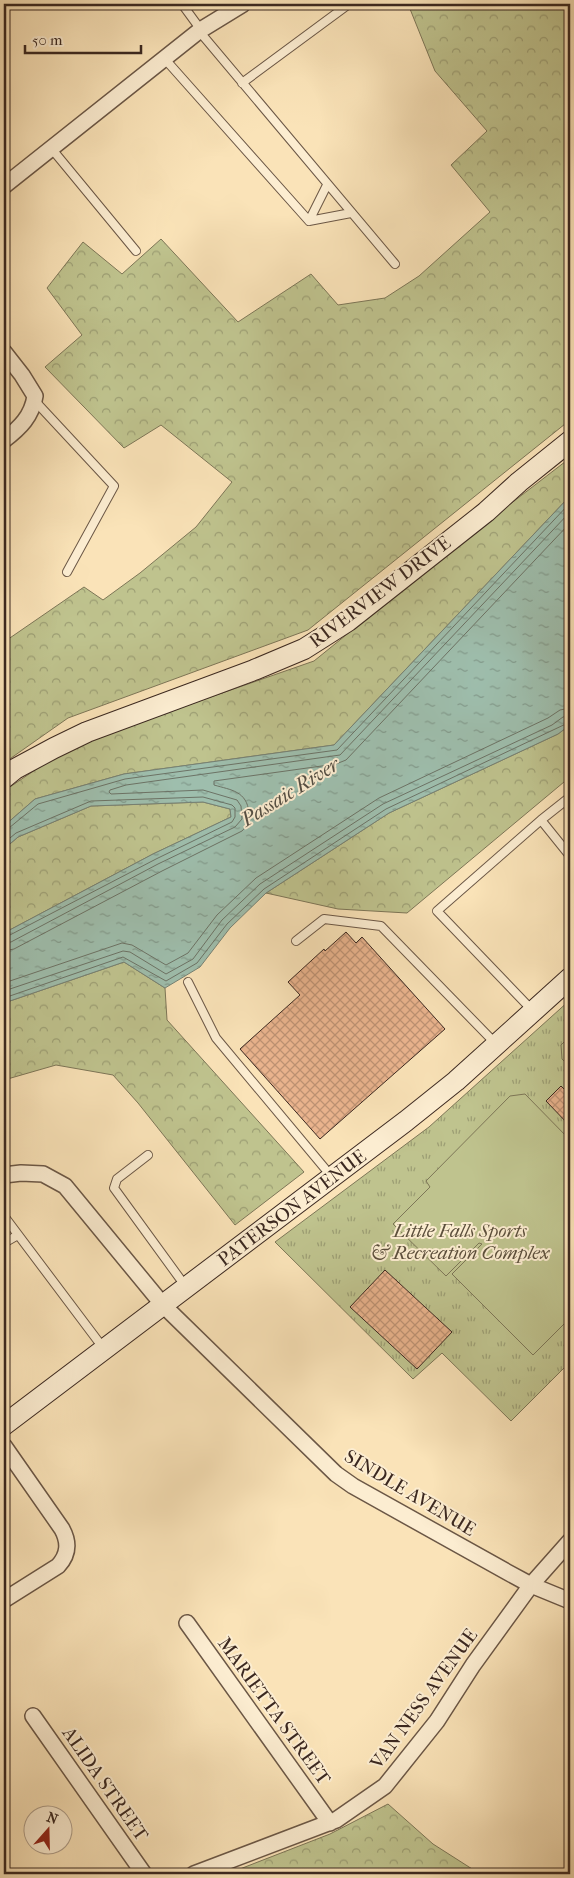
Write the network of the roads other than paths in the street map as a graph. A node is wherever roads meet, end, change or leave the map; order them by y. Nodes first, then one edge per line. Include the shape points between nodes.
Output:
1 (182, 4) edge
2 (243, 4) edge
3 (349, 4) edge
4 (200, 30) junction
5 (164, 58) junction
6 (242, 83) junction
7 (51, 148) junction
8 (327, 185) junction
9 (4, 186) edge
10 (351, 213) junction
11 (309, 221) junction
12 (136, 251) dead end
13 (395, 264) dead end
14 (4, 352) edge
15 (34, 400) junction
16 (4, 440) edge
17 (570, 441) edge
18 (67, 572) dead end
19 (4, 778) edge
20 (570, 797) edge
21 (541, 820) junction
22 (570, 856) edge
23 (296, 941) dead end
24 (570, 978) edge
25 (188, 982) dead end
26 (534, 1011) junction
27 (496, 1045) junction
28 (148, 1155) dead end
29 (4, 1175) edge
30 (333, 1178) junction
31 (4, 1216) edge
32 (18, 1235) junction
33 (4, 1244) edge
34 (186, 1287) junction
35 (163, 1305) junction
36 (104, 1348) junction
37 (4, 1426) edge
38 (4, 1446) edge
39 (570, 1541) edge
40 (531, 1585) junction
41 (4, 1600) edge
42 (570, 1601) edge
43 (187, 1623) dead end
44 (33, 1716) dead end
45 (330, 1823) junction
46 (144, 1874) edge
47 (194, 1874) edge

1 - 4 lane
2 - 4 street
3 - 6 lane
4 - 5 street
4 - 6 lane
5 - 7 street
5 - 11 lane
6 - 8 lane
7 - 9 street
7 - 12 lane
8 - 10 lane
8 - 11 lane
10 - 11 lane
10 - 13 lane
14 - 15 street via 30,386
15 - 16 street via 29,416
15 - 18 lane via 114,486
17 - 19 main road, RIVERVIEW DRIVE via 348,621 304,649 87,732
20 - 21 lane
21 - 22 lane
21 - 26 lane via 437,911
23 - 27 lane via 324,919 381,926
24 - 26 main road, PATERSON AVENUE
25 - 30 lane via 216,1038
26 - 27 main road, PATERSON AVENUE
27 - 30 main road, PATERSON AVENUE via 456,1081
28 - 34 lane via 117,1179 114,1188
29 - 35 street, SINDLE AVENUE via 43,1174 64,1186
30 - 34 main road, PATERSON AVENUE
31 - 32 lane
32 - 33 lane
32 - 36 lane
34 - 35 main road, PATERSON AVENUE
35 - 36 main road, PATERSON AVENUE
35 - 40 street, SINDLE AVENUE via 336,1474
36 - 37 main road, PATERSON AVENUE
38 - 41 street via 62,1528 68,1544 64,1560 58,1566
39 - 40 street, VAN NESS AVENUE
40 - 42 street, SINDLE AVENUE
40 - 45 street, VAN NESS AVENUE via 437,1720 385,1786
43 - 45 street, MARIETTA STREET
44 - 46 street, ALIDA STREET
45 - 47 street, VAN NESS AVENUE

